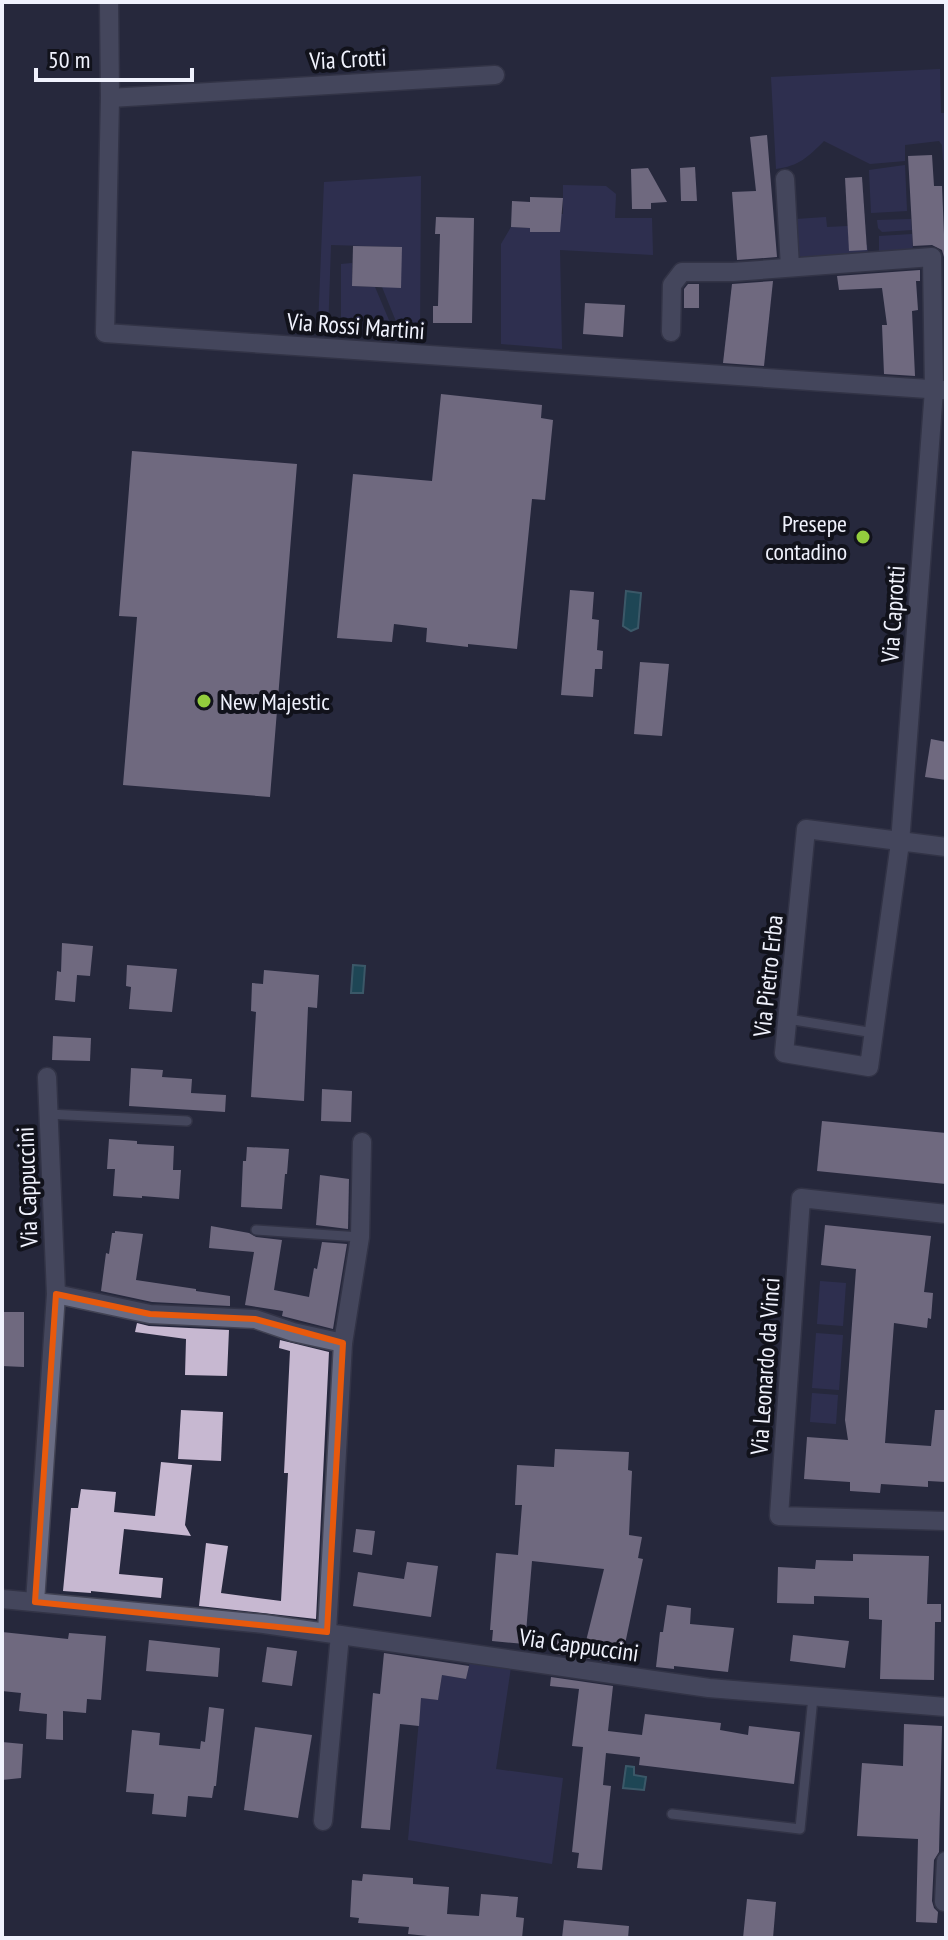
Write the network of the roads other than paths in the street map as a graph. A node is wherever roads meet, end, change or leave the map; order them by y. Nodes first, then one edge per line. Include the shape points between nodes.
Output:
1 (109, 2) edge
2 (495, 75) dead end
3 (110, 98) junction
4 (785, 179) dead end
5 (790, 267) junction
6 (671, 332) dead end
7 (940, 390) edge
8 (900, 843) junction
9 (946, 847) edge
10 (788, 1019) junction
11 (874, 1033) junction
12 (47, 1077) dead end
13 (48, 1114) junction
14 (187, 1121) dead end
15 (362, 1142) dead end
16 (946, 1214) edge
17 (256, 1230) dead end
18 (360, 1237) junction
19 (56, 1294) junction
20 (343, 1343) junction
21 (946, 1521) edge
22 (2, 1599) edge
23 (35, 1602) junction
24 (334, 1634) junction
25 (813, 1697) junction
26 (946, 1707) edge
27 (672, 1814) dead end
28 (323, 1821) dead end
29 (946, 1861) edge
30 (944, 1902) edge

1 - 3 street, Via Rossi Martini
2 - 3 street, Via Crotti
3 - 7 street, Via Rossi Martini via 105,333
4 - 5 street
5 - 6 street via 682,272 672,285
5 - 7 street via 932,257
7 - 8 street, Via Caprotti
8 - 9 street, Via Pietro Erba
8 - 10 street, Via Pietro Erba via 806,829
8 - 11 street, Via Pietro Erba
10 - 11 lane
10 - 11 street, Via Pietro Erba via 784,1053 869,1067
12 - 13 street, Via Cappuccini
13 - 14 lane
13 - 19 street, Via Cappuccini
15 - 18 street
16 - 21 street, Via Leonardo da Vinci via 801,1198 779,1516
17 - 18 lane
18 - 20 street
19 - 20 street via 150,1314 255,1319
19 - 23 street, Via Cappuccini
20 - 24 street
22 - 23 street, Via Cappuccini
23 - 24 street, Via Cappuccini
24 - 25 street, Via Cappuccini via 709,1688
24 - 28 street
25 - 26 street, Via Cappuccini
25 - 27 lane via 800,1829
29 - 30 street

